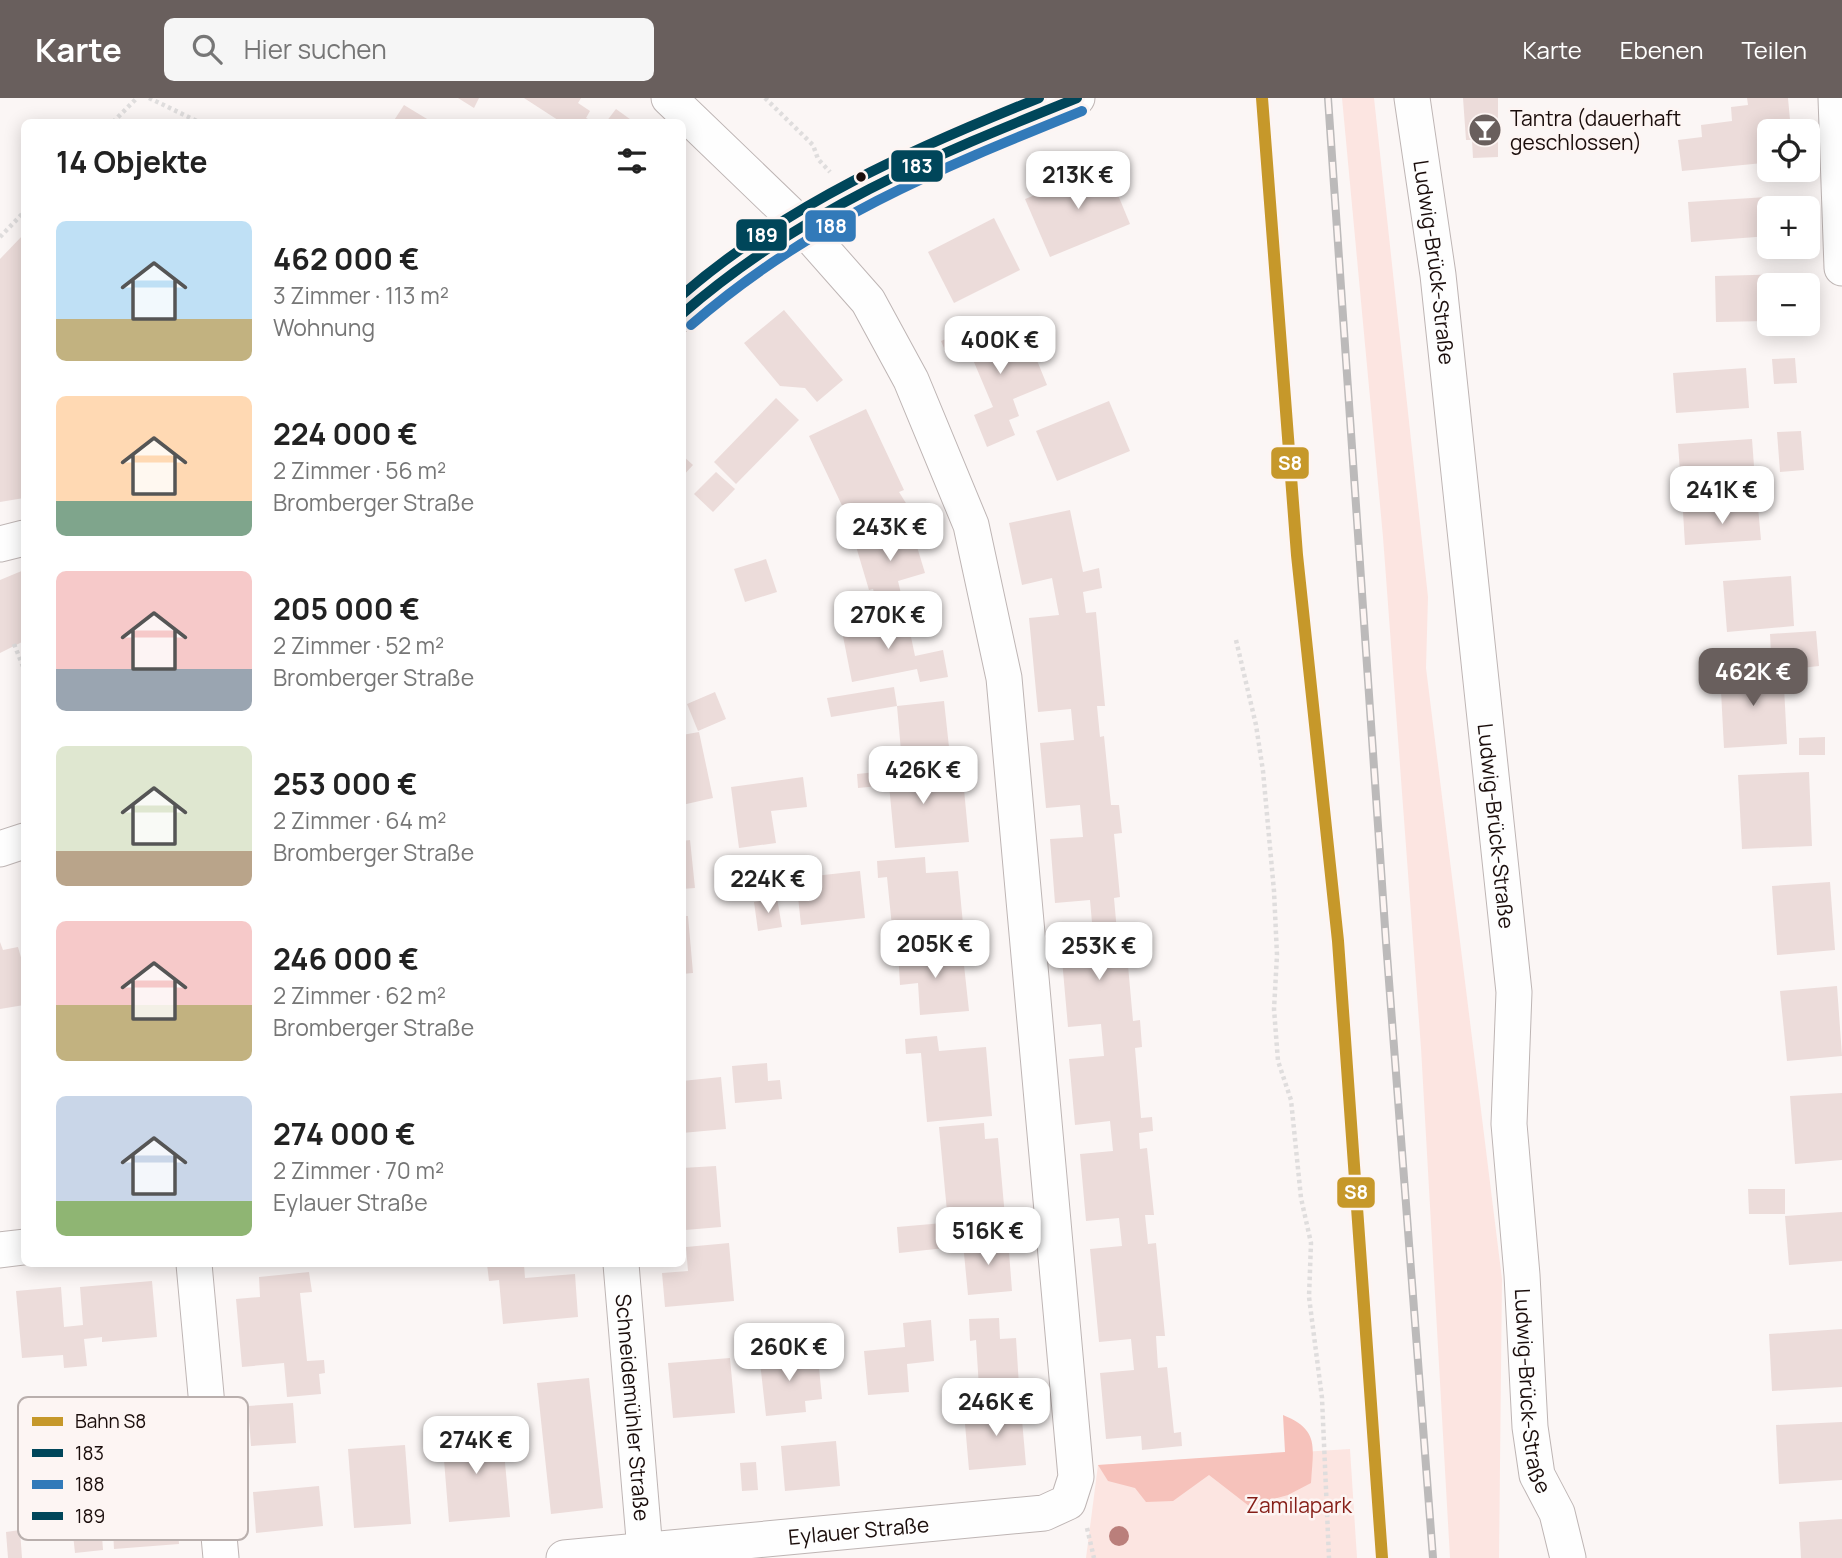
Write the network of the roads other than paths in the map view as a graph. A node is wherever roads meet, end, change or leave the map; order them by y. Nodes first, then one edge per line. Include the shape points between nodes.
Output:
1 (669, 98) edge
2 (1077, 98) edge
3 (1412, 98) edge
4 (1836, 98) edge
5 (800, 224) junction
6 (1842, 268) edge
7 (686, 311) edge
8 (21, 539) edge
9 (0, 544) edge
10 (21, 842) edge
11 (0, 849) edge
12 (21, 1247) edge
13 (0, 1250) edge
14 (194, 1267) edge
15 (621, 1267) edge
16 (206, 1397) edge
17 (219, 1540) edge
18 (645, 1551) junction
19 (1567, 1554) edge
20 (221, 1558) edge
21 (564, 1558) edge

1 - 5 street
2 - 5 street via 853,195
3 - 19 street, Ludwig-Brück-Straße via 1438,275 1514,992 1509,1124 1530,1427 1537,1475 1557,1513
4 - 6 street
5 - 7 street via 742,262
5 - 18 street, Eylauer Straße via 868,301 911,380 971,525 1001,665 1076,1477 1068,1502 1044,1513
8 - 9 street
10 - 11 street
12 - 13 street
14 - 16 street
15 - 18 street, Schneidemühler Straße
17 - 20 street
18 - 21 street, Eylauer Straße

